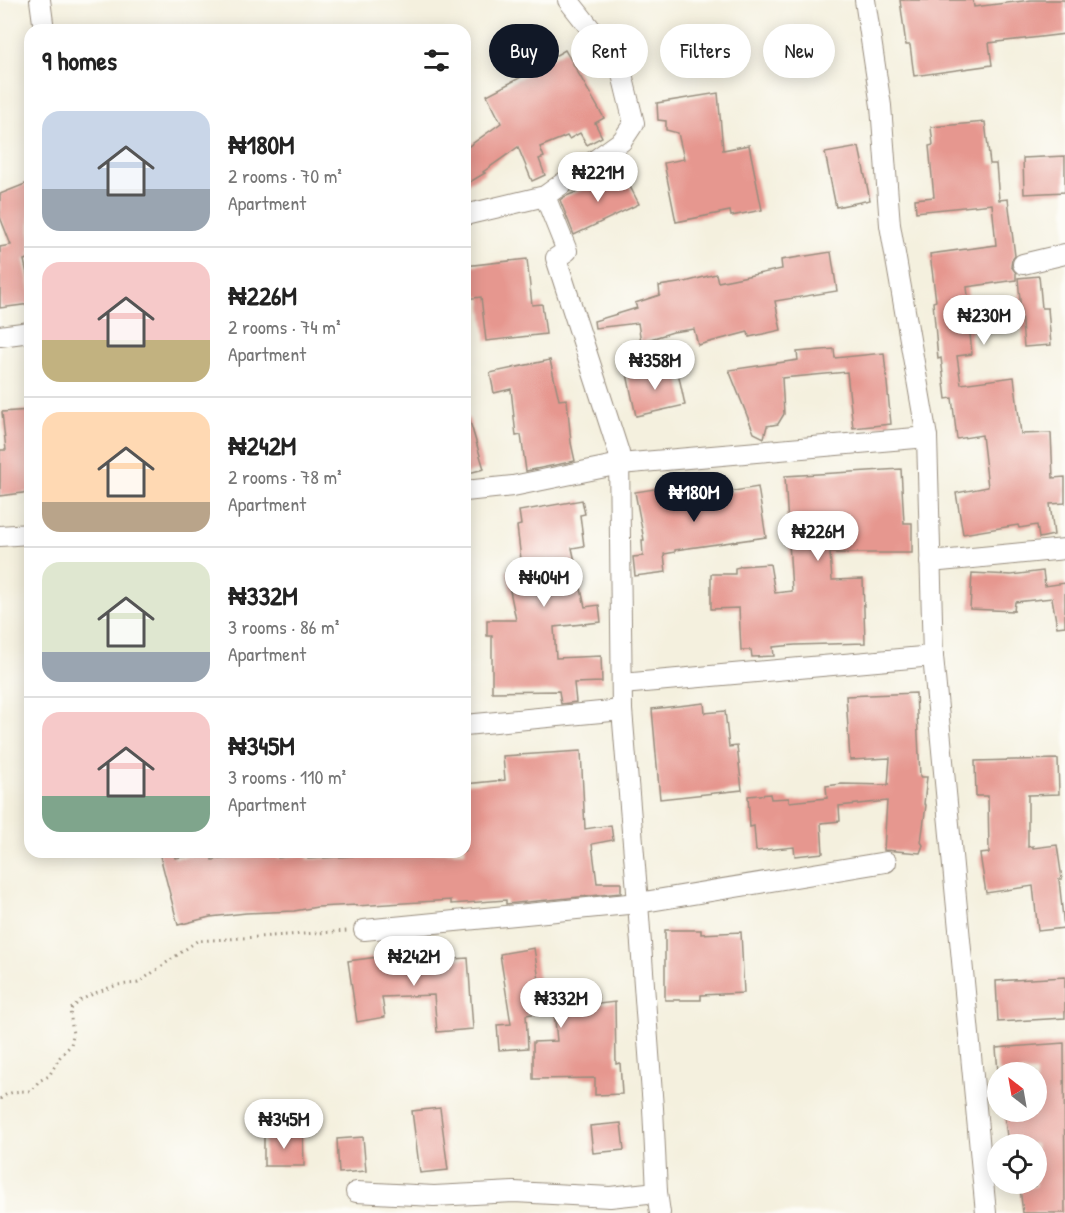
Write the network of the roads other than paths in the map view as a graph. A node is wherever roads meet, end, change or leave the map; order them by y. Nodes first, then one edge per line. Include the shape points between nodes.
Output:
1 (40, 0) edge
2 (568, 0) edge
3 (865, 0) edge
4 (43, 24) edge
5 (544, 196) junction
6 (471, 214) edge
7 (1065, 254) edge
8 (1023, 264) dead end
9 (24, 333) edge
10 (0, 336) edge
11 (927, 437) junction
12 (620, 464) junction
13 (471, 490) edge
14 (24, 534) edge
15 (0, 536) edge
16 (1065, 549) edge
17 (930, 562) junction
18 (933, 656) junction
19 (622, 684) junction
20 (622, 710) junction
21 (471, 725) edge
22 (886, 862) dead end
23 (638, 903) junction
24 (364, 930) road end
25 (359, 1191) dead end
26 (657, 1192) junction
27 (660, 1213) edge
28 (986, 1213) edge

1 - 4 street
2 - 5 street via 621,69 634,123 622,141
3 - 11 street via 881,106 890,225
5 - 6 street
5 - 12 street via 567,251 556,258
7 - 8 street
9 - 10 street
11 - 12 street
11 - 17 street
12 - 13 street via 513,486
12 - 19 street
14 - 15 street
16 - 17 street
17 - 18 street
18 - 19 street
18 - 28 street
19 - 20 street
20 - 21 street
20 - 23 street
22 - 23 street
23 - 24 street
23 - 26 street
25 - 26 street
26 - 27 street

